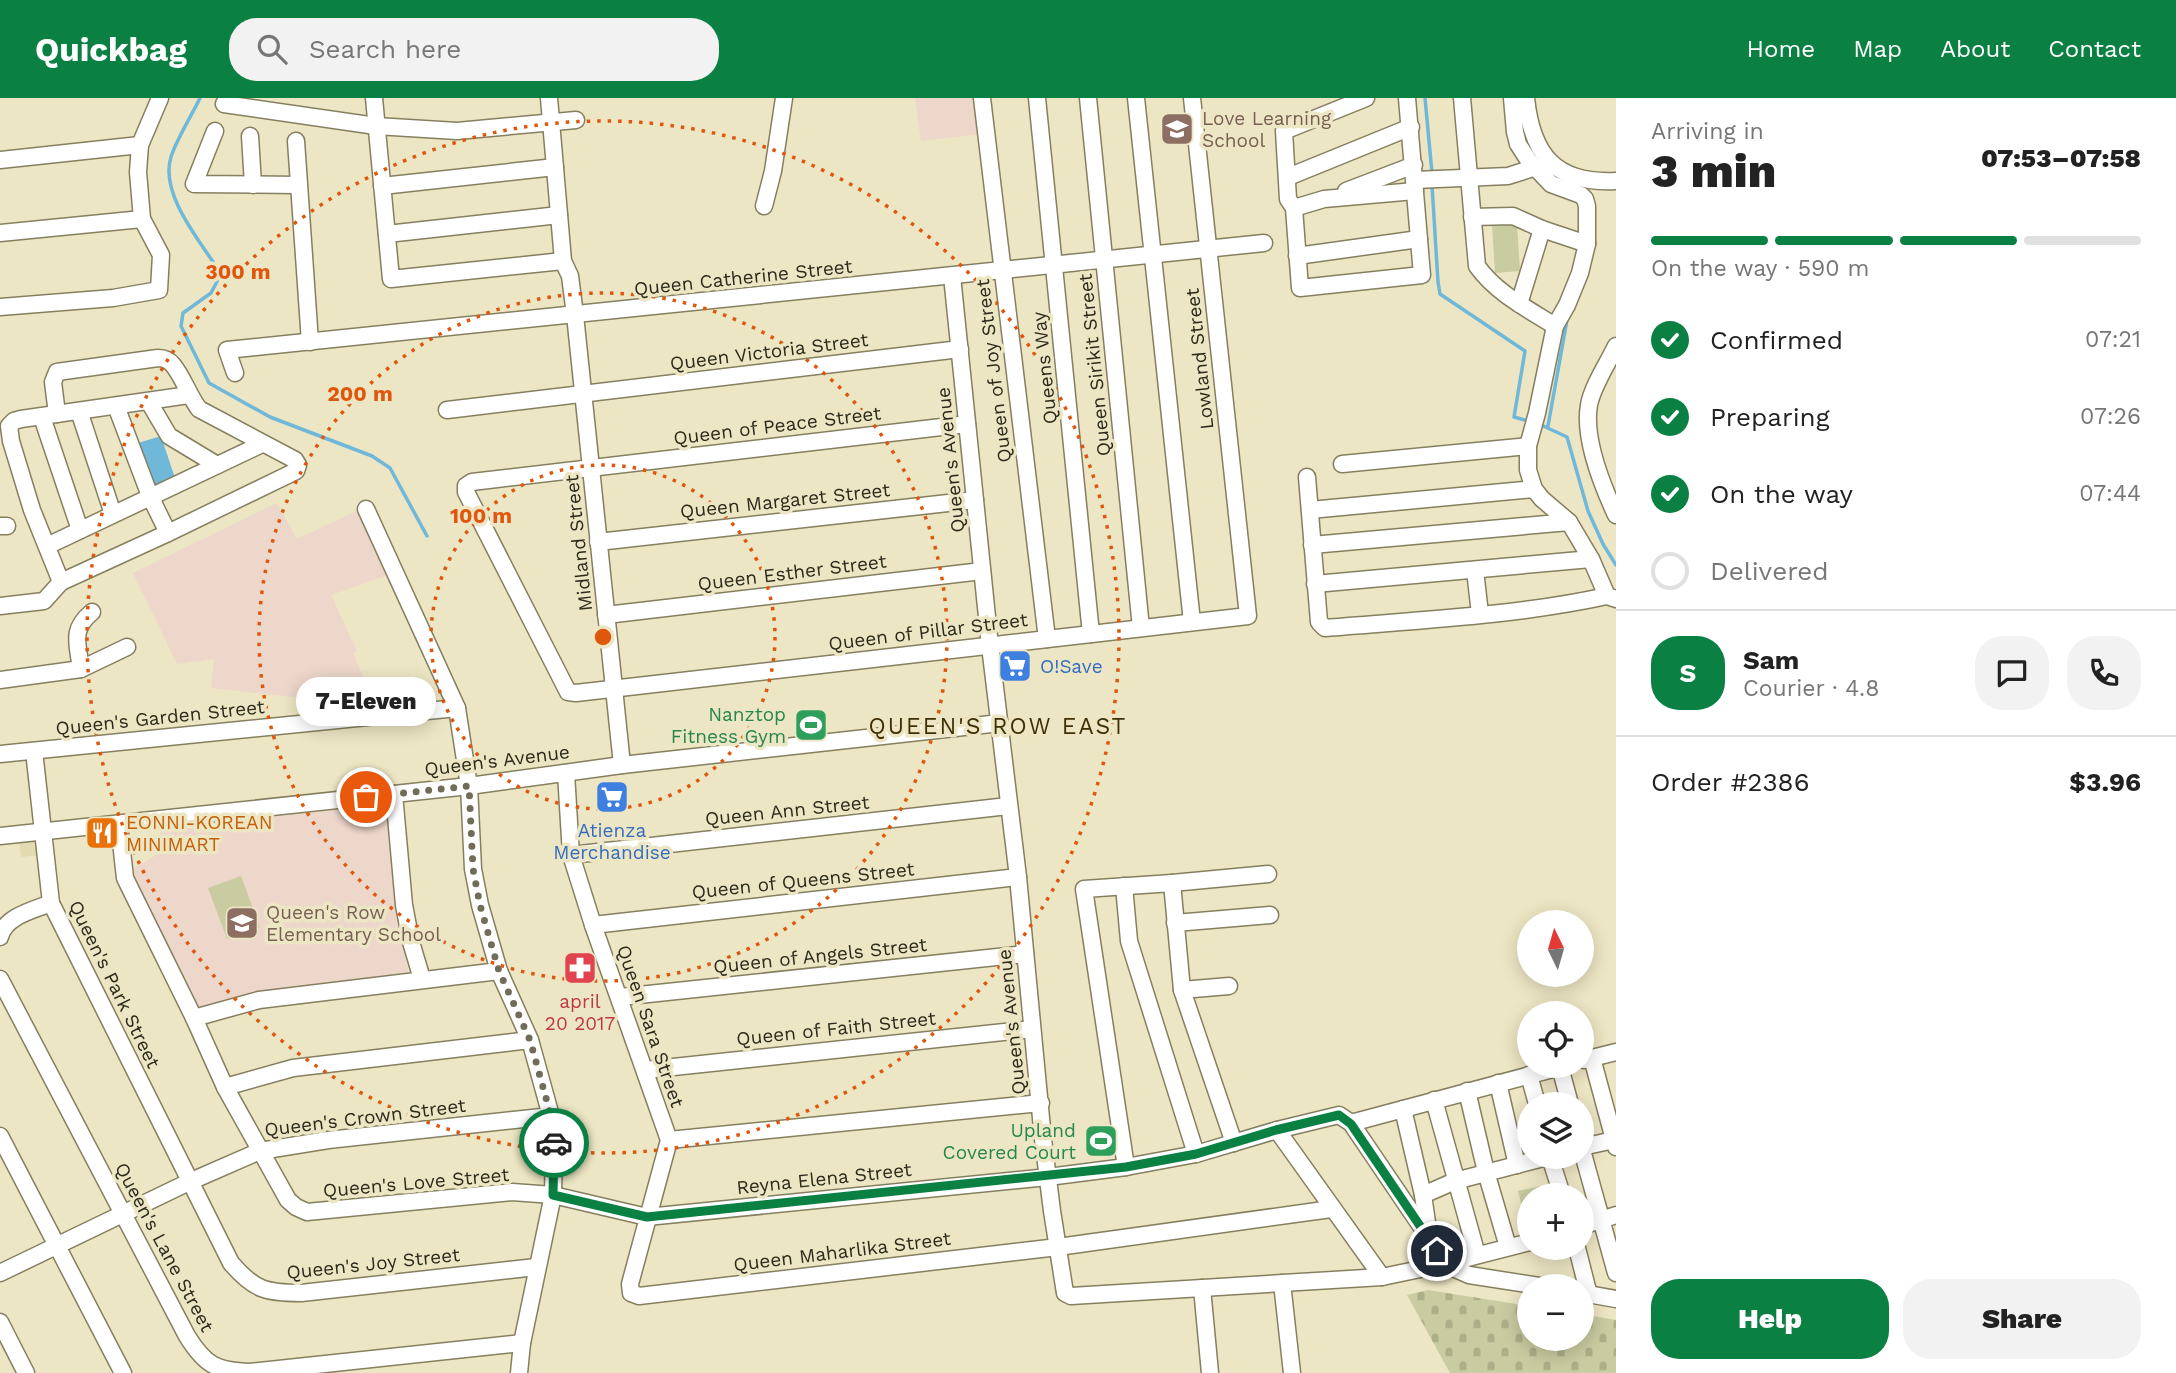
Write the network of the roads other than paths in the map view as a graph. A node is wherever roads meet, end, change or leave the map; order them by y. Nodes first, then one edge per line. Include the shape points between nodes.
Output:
1 (160, 98) edge
2 (227, 98) edge
3 (374, 98) edge
4 (549, 98) edge
5 (784, 98) edge
6 (982, 98) edge
7 (1037, 98) edge
8 (1088, 98) edge
9 (1136, 98) edge
10 (1192, 98) edge
11 (1366, 98) edge
12 (1407, 98) edge
13 (1462, 98) edge
14 (1512, 98) edge
15 (1526, 98) edge
16 (576, 120) dead end
17 (551, 122) junction
18 (376, 126) junction
19 (1411, 127) junction
20 (215, 131) dead end
21 (250, 135) dead end
22 (296, 141) dead end
23 (140, 145) junction
24 (0, 160) edge
25 (555, 167) junction
26 (1533, 168) junction
27 (1288, 177) junction
28 (1417, 179) junction
29 (1469, 180) junction
30 (1616, 181) edge
31 (253, 185) junction
32 (298, 185) junction
33 (382, 186) junction
34 (1324, 199) junction
35 (764, 206) dead end
36 (1294, 208) junction
37 (559, 215) junction
38 (1472, 217) junction
39 (142, 219) junction
40 (1542, 229) junction
41 (0, 233) edge
42 (387, 234) junction
43 (1419, 239) junction
44 (1264, 243) dead end
45 (1587, 244) junction
46 (1208, 249) junction
47 (1153, 254) junction
48 (1297, 256) junction
49 (1105, 259) junction
50 (564, 261) junction
51 (1055, 264) junction
52 (1002, 270) junction
53 (952, 276) junction
54 (1519, 304) junction
55 (0, 307) edge
56 (575, 315) junction
57 (1555, 326) junction
58 (310, 342) junction
59 (1616, 346) edge
60 (960, 349) junction
61 (235, 373) dead end
62 (189, 395) junction
63 (583, 395) junction
64 (149, 401) junction
65 (116, 406) junction
66 (447, 410) dead end
67 (79, 411) junction
68 (50, 416) junction
69 (967, 424) junction
70 (262, 444) junction
71 (1528, 446) junction
72 (1342, 464) dead end
73 (217, 465) junction
74 (591, 468) junction
75 (1307, 477) dead end
76 (1534, 489) junction
77 (150, 496) junction
78 (975, 500) junction
79 (366, 509) dead end
80 (1310, 510) junction
81 (113, 514) junction
82 (1616, 514) edge
83 (1569, 522) junction
84 (80, 530) junction
85 (168, 533) junction
86 (598, 542) junction
87 (1312, 545) junction
88 (47, 546) junction
89 (1591, 559) junction
90 (1475, 570) junction
91 (982, 571) junction
92 (61, 582) junction
93 (1315, 584) junction
94 (1612, 598) edge
95 (0, 606) edge
96 (92, 612) dead end
97 (1480, 614) junction
98 (606, 615) junction
99 (1248, 615) joint
100 (1192, 622) junction
101 (1141, 628) junction
102 (1091, 634) junction
103 (1047, 639) junction
104 (990, 646) junction
105 (127, 647) dead end
106 (81, 669) junction
107 (0, 680) edge
108 (614, 688) junction
109 (457, 708) junction
110 (1000, 723) junction
111 (34, 751) junction
112 (0, 754) edge
113 (622, 765) junction
114 (566, 773) junction
115 (469, 786) junction
116 (394, 794) junction
117 (1008, 806) junction
118 (119, 824) junction
119 (42, 831) junction
120 (0, 836) edge
121 (571, 855) junction
122 (1268, 874) dead end
123 (1018, 877) junction
124 (1172, 883) junction
125 (1124, 886) junction
126 (51, 903) junction
127 (1270, 915) dead end
128 (1175, 923) junction
129 (593, 925) junction
130 (0, 937) edge
131 (1025, 954) junction
132 (499, 971) junction
133 (0, 979) edge
134 (422, 979) junction
135 (1228, 986) dead end
136 (1182, 990) junction
137 (620, 997) junction
138 (194, 1018) junction
139 (1032, 1029) junction
140 (530, 1040) junction
141 (1616, 1052) edge
142 (1594, 1058) edge
143 (645, 1070) junction
144 (1517, 1078) edge
145 (1593, 1078) edge
146 (1498, 1083) junction
147 (225, 1087) junction
148 (1467, 1091) junction
149 (1434, 1100) junction
150 (1041, 1103) junction
151 (1403, 1108) junction
152 (551, 1116) junction
153 (1351, 1124) junction
154 (1276, 1130) junction
155 (0, 1136) edge
156 (668, 1140) junction
157 (1234, 1143) junction
158 (1615, 1143) edge
159 (1594, 1147) edge
160 (260, 1151) junction
161 (1196, 1154) junction
162 (1517, 1165) joint
163 (1126, 1167) junction
164 (1590, 1169) edge
165 (1486, 1172) junction
166 (1048, 1177) junction
167 (1455, 1181) junction
168 (189, 1182) junction
169 (553, 1195) junction
170 (1423, 1195) junction
171 (1331, 1209) junction
172 (123, 1213) junction
173 (647, 1217) junction
174 (1609, 1217) edge
175 (1429, 1238) junction
176 (1517, 1245) edge
177 (56, 1246) junction
178 (1058, 1247) junction
179 (1508, 1247) junction
180 (1477, 1255) junction
181 (1444, 1264) junction
182 (537, 1267) junction
183 (1616, 1272) edge
184 (0, 1273) edge
185 (1382, 1277) junction
186 (1282, 1283) junction
187 (1517, 1283) edge
188 (1202, 1288) junction
189 (1594, 1295) edge
190 (1616, 1299) edge
191 (0, 1322) edge
192 (522, 1343) junction
193 (26, 1373) edge
194 (123, 1373) edge
195 (519, 1373) edge
196 (1210, 1373) edge
197 (1292, 1373) edge

1 - 23 street
2 - 18 street via 224,104
3 - 18 street
4 - 17 street, Midland Street
5 - 35 street
6 - 52 street, Queen of Joy Street
7 - 51 street, Queens Way
8 - 49 street, Queen Sirikit Street
9 - 47 street
10 - 46 street, Lowland Street
11 - 27 street via 1284,131
12 - 19 street
13 - 29 street
14 - 26 street via 1518,144
15 - 30 street via 1538,146 1553,166 1588,181
16 - 17 street
17 - 18 street via 457,131
17 - 25 street, Midland Street
18 - 33 street
19 - 27 street
19 - 28 street
20 - 31 street via 194,184
21 - 31 street
22 - 32 street
23 - 24 street
23 - 39 street
25 - 33 street
25 - 37 street, Midland Street
26 - 29 street
26 - 45 street via 1551,184 1585,199
27 - 36 street via 1288,199
28 - 29 street
28 - 34 street
28 - 34 street
28 - 43 street
29 - 38 street
31 - 32 street
32 - 58 street
33 - 42 street
34 - 36 street
36 - 48 street
37 - 42 street
37 - 50 street, Midland Street
38 - 40 street via 1513,216
38 - 54 street via 1477,266
39 - 41 street
39 - 55 street via 161,255 159,290
40 - 45 street
40 - 54 street
42 - 50 street via 391,279
43 - 48 street
43 - 48 street via 1422,275 1300,288
44 - 46 street, Queen Catherine Street
45 - 57 street via 1580,273
46 - 47 street, Queen Catherine Street
46 - 99 street, Lowland Street
47 - 49 street, Queen Catherine Street
47 - 100 street
49 - 51 street, Queen Catherine Street
49 - 101 street, Queen Sirikit Street
50 - 56 street, Midland Street
51 - 52 street, Queen Catherine Street
51 - 102 street, Queens Way
52 - 53 street, Queen Catherine Street
52 - 103 street, Queen of Joy Street
53 - 56 street, Queen Catherine Street
53 - 60 street, Queen's Avenue
54 - 57 street
56 - 58 street, Queen Catherine Street
56 - 63 street, Midland Street
57 - 71 street
58 - 61 street, Queen Catherine Street via 227,350
59 - 82 street via 1589,404 1588,422 1601,478
60 - 63 street, Queen Victoria Street
60 - 69 street, Queen's Avenue
62 - 64 street
62 - 68 street via 165,358 63,370 52,382
62 - 70 street via 199,409
63 - 66 street, Queen Victoria Street
63 - 74 street, Midland Street
64 - 65 street
64 - 73 street via 169,436
65 - 67 street
65 - 77 street
67 - 68 street
67 - 81 street
68 - 84 street
68 - 88 street via 14,421 9,426
69 - 74 street, Queen of Peace Street
69 - 78 street, Queen's Avenue
70 - 73 street
70 - 85 street via 295,460 296,471
71 - 72 street
71 - 76 street
73 - 77 street
74 - 86 street, Midland Street
74 - 108 street, Queen of Peace Street via 472,482 466,492 568,692
75 - 80 street
76 - 80 street
76 - 83 street
77 - 81 street
77 - 85 street
78 - 86 street, Queen Margaret Street
78 - 91 street, Queen's Avenue
79 - 109 street
80 - 87 street
81 - 84 street
83 - 87 street
83 - 89 street
84 - 88 street
85 - 92 street
86 - 98 street, Midland Street
87 - 93 street
88 - 92 street
89 - 90 street
89 - 94 street
90 - 93 street
90 - 97 street
91 - 98 street, Queen Esther Street
91 - 104 street, Queen's Avenue
92 - 95 street via 44,601
93 - 97 street via 1319,622 1325,628
94 - 97 street
96 - 106 street via 78,628
98 - 108 street, Midland Street
99 - 100 street, Queen of Pillar Street
100 - 101 street, Queen of Pillar Street
101 - 102 street, Queen of Pillar Street
102 - 103 street, Queen of Pillar Street
103 - 104 street, Queen of Pillar Street
104 - 108 street, Queen of Pillar Street
104 - 110 street, Queen's Avenue
105 - 106 street
106 - 107 street
108 - 113 street, Midland Street
109 - 111 street, Queen's Garden Street
109 - 115 street
110 - 113 street, Queen's Avenue
110 - 117 street, Queen's Avenue
111 - 112 street, Queen's Garden Street
111 - 119 street, Queen's Park Street
113 - 114 street, Queen's Avenue
114 - 115 street, Queen's Avenue
114 - 121 street, Queen Sara Street
115 - 116 street, Queen's Avenue
115 - 132 street via 473,869
116 - 118 street, Queen's Avenue
116 - 134 street via 404,905
117 - 121 street, Queen Ann Street
117 - 123 street, Queen's Avenue
118 - 119 street, Queen's Avenue
118 - 138 street, Queen's Love Street via 125,878
119 - 120 street, Queen's Avenue
119 - 126 street, Queen's Park Street
121 - 129 street, Queen Sara Street
122 - 124 street
123 - 129 street, Queen of Queens Street
123 - 131 street, Queen's Avenue
124 - 125 street
124 - 128 street
125 - 161 street via 1129,941
125 - 163 street via 1084,889
126 - 130 street via 10,922
126 - 168 street, Queen's Park Street
127 - 128 street
128 - 136 street
129 - 137 street, Queen Sara Street
131 - 137 street, Queen of Angels Street
131 - 139 street, Queen's Avenue
132 - 134 street
132 - 140 street
133 - 172 street, Queen's Lane Street
134 - 138 street via 259,1000
135 - 136 street
136 - 157 street
137 - 143 street, Queen Sara Street
138 - 147 street, Queen's Love Street
139 - 143 street, Queen of Faith Street
139 - 150 street, Queen's Avenue
140 - 147 street via 293,1068
140 - 152 street
141 - 142 street
143 - 156 street, Queen Sara Street
144 - 146 street
145 - 158 street
146 - 148 street
146 - 162 street
147 - 160 street, Queen's Love Street
148 - 149 street
148 - 165 street
149 - 151 street
149 - 167 street
150 - 156 street
150 - 166 street, Queen's Avenue
151 - 153 street
151 - 170 street
152 - 160 street, Queen's Crown Street
152 - 169 street
153 - 154 street, Reyna Elena Street via 1339,1115
153 - 175 street
154 - 157 street, Reyna Elena Street
154 - 171 street
155 - 177 street
156 - 173 street
157 - 161 street, Reyna Elena Street
158 - 159 street
160 - 168 street, Queen's Crown Street
160 - 169 street, Queen's Love Street via 288,1200 307,1212 512,1192
161 - 163 street, Reyna Elena Street
162 - 165 street
163 - 166 street, Reyna Elena Street
164 - 174 street
165 - 167 street
165 - 179 street
166 - 173 street, Reyna Elena Street
166 - 178 street, Queen's Avenue
167 - 170 street
167 - 180 street
168 - 172 street, Queen's Crown Street
168 - 182 street, Queen's Joy Street via 230,1263 245,1280 263,1290 301,1293
169 - 173 street, Queen's Love Street
169 - 182 street
170 - 175 street
171 - 178 street, Queen Maharlika Street
171 - 185 street
172 - 177 street, Queen's Crown Street
172 - 192 street, Queen's Lane Street via 198,1353 210,1365 228,1371
173 - 178 street, Queen Maharlika Street via 630,1284 631,1293 639,1296
174 - 183 street
175 - 181 street
176 - 179 street, Queen's Avenue
177 - 184 street, Queen's Crown Street
177 - 194 street
178 - 188 street, Queen's Avenue via 1065,1293 1072,1296
179 - 180 street, Queen's Avenue
180 - 181 street, Queen's Avenue
181 - 185 street, Queen's Avenue
181 - 187 street via 1469,1275
182 - 192 street
185 - 186 street, Queen's Avenue
186 - 188 street, Queen's Avenue
186 - 197 street
188 - 196 street
189 - 190 street
191 - 193 street
192 - 195 street

